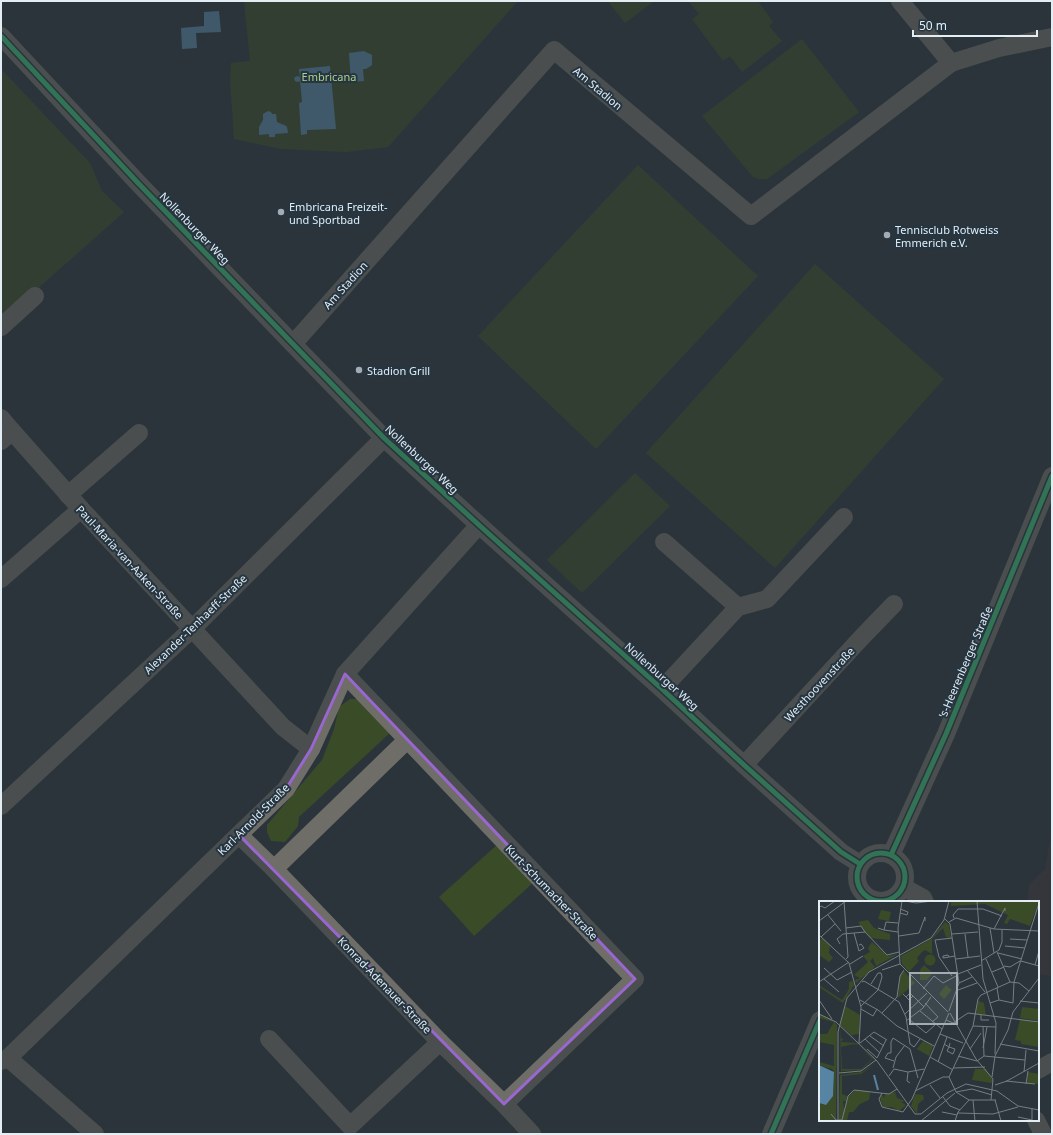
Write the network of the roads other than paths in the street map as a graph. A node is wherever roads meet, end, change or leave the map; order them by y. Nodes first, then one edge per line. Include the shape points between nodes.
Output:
1 (900, 1) edge
2 (1, 36) edge
3 (1052, 37) edge
4 (951, 63) junction
5 (35, 296) dead end
6 (1, 327) edge
7 (293, 344) junction
8 (5, 430) edge
9 (139, 433) dead end
10 (384, 438) junction
11 (1052, 476) edge
12 (68, 495) junction
13 (1047, 502) edge
14 (81, 509) junction
15 (844, 517) dead end
16 (479, 525) junction
17 (664, 542) dead end
18 (1, 579) edge
19 (894, 604) dead end
20 (738, 607) junction
21 (192, 629) junction
22 (345, 674) junction
23 (662, 689) junction
24 (407, 740) junction
25 (311, 749) junction
26 (744, 765) junction
27 (1, 806) edge
28 (239, 835) junction
29 (891, 854) junction
30 (860, 864) junction
31 (274, 869) junction
32 (903, 887) junction
33 (869, 900) edge
34 (924, 901) edge
35 (819, 1025) edge
36 (270, 1039) dead end
37 (440, 1042) junction
38 (814, 1052) edge
39 (4, 1059) edge
40 (1052, 1062) edge
41 (1039, 1069) edge
42 (504, 1104) junction
43 (1036, 1121) edge
44 (95, 1134) edge
45 (532, 1134) edge
46 (771, 1134) edge
47 (1043, 1134) edge

1 - 4 street
2 - 7 street, Nollenburger Weg
3 - 4 street via 999,48
4 - 7 street, Am Stadion via 751,216 554,50
5 - 6 street
7 - 10 street, Nollenburger Weg
8 - 12 street, Paul-Maria-van-Aaken-Straße
9 - 12 street, Paul-Maria-van-Aaken-Straße
10 - 16 street, Nollenburger Weg
10 - 21 street, Alexander-Tenhaeff-Straße
11 - 13 street, 's-Heerenberger Straße
12 - 14 street, Paul-Maria-van-Aaken-Straße
13 - 29 street, 's-Heerenberger Straße
14 - 18 street
14 - 21 street, Paul-Maria-van-Aaken-Straße
15 - 20 street via 767,599
16 - 22 street, Karl-Arnold-Straße
16 - 23 street, Nollenburger Weg
17 - 20 street
19 - 26 street, Westhoovenstraße
20 - 23 street
21 - 25 street, Paul-Maria-van-Aaken-Straße via 283,727
21 - 27 street, Alexander-Tenhaeff-Straße
22 - 24 street, Kurt-Schumacher-Straße
22 - 25 street, Karl-Arnold-Straße
23 - 26 street, Nollenburger Weg
24 - 31 street
24 - 42 street, Kurt-Schumacher-Straße via 635,980
25 - 28 street, Karl-Arnold-Straße via 286,789
26 - 30 street, Nollenburger Weg via 841,852
28 - 31 street, Konrad-Adenauer-Straße
28 - 39 street, Karl-Arnold-Straße
29 - 30 street via 875,853 867,856
29 - 32 street via 904,870
30 - 33 street via 856,874 859,888
31 - 37 street, Konrad-Adenauer-Straße
32 - 33 street via 896,896 888,900
32 - 34 street
35 - 38 street
36 - 37 street via 350,1126
37 - 42 street, Konrad-Adenauer-Straße
38 - 46 street
39 - 44 street
40 - 41 street
42 - 45 street, Konrad-Adenauer-Straße
43 - 47 street

